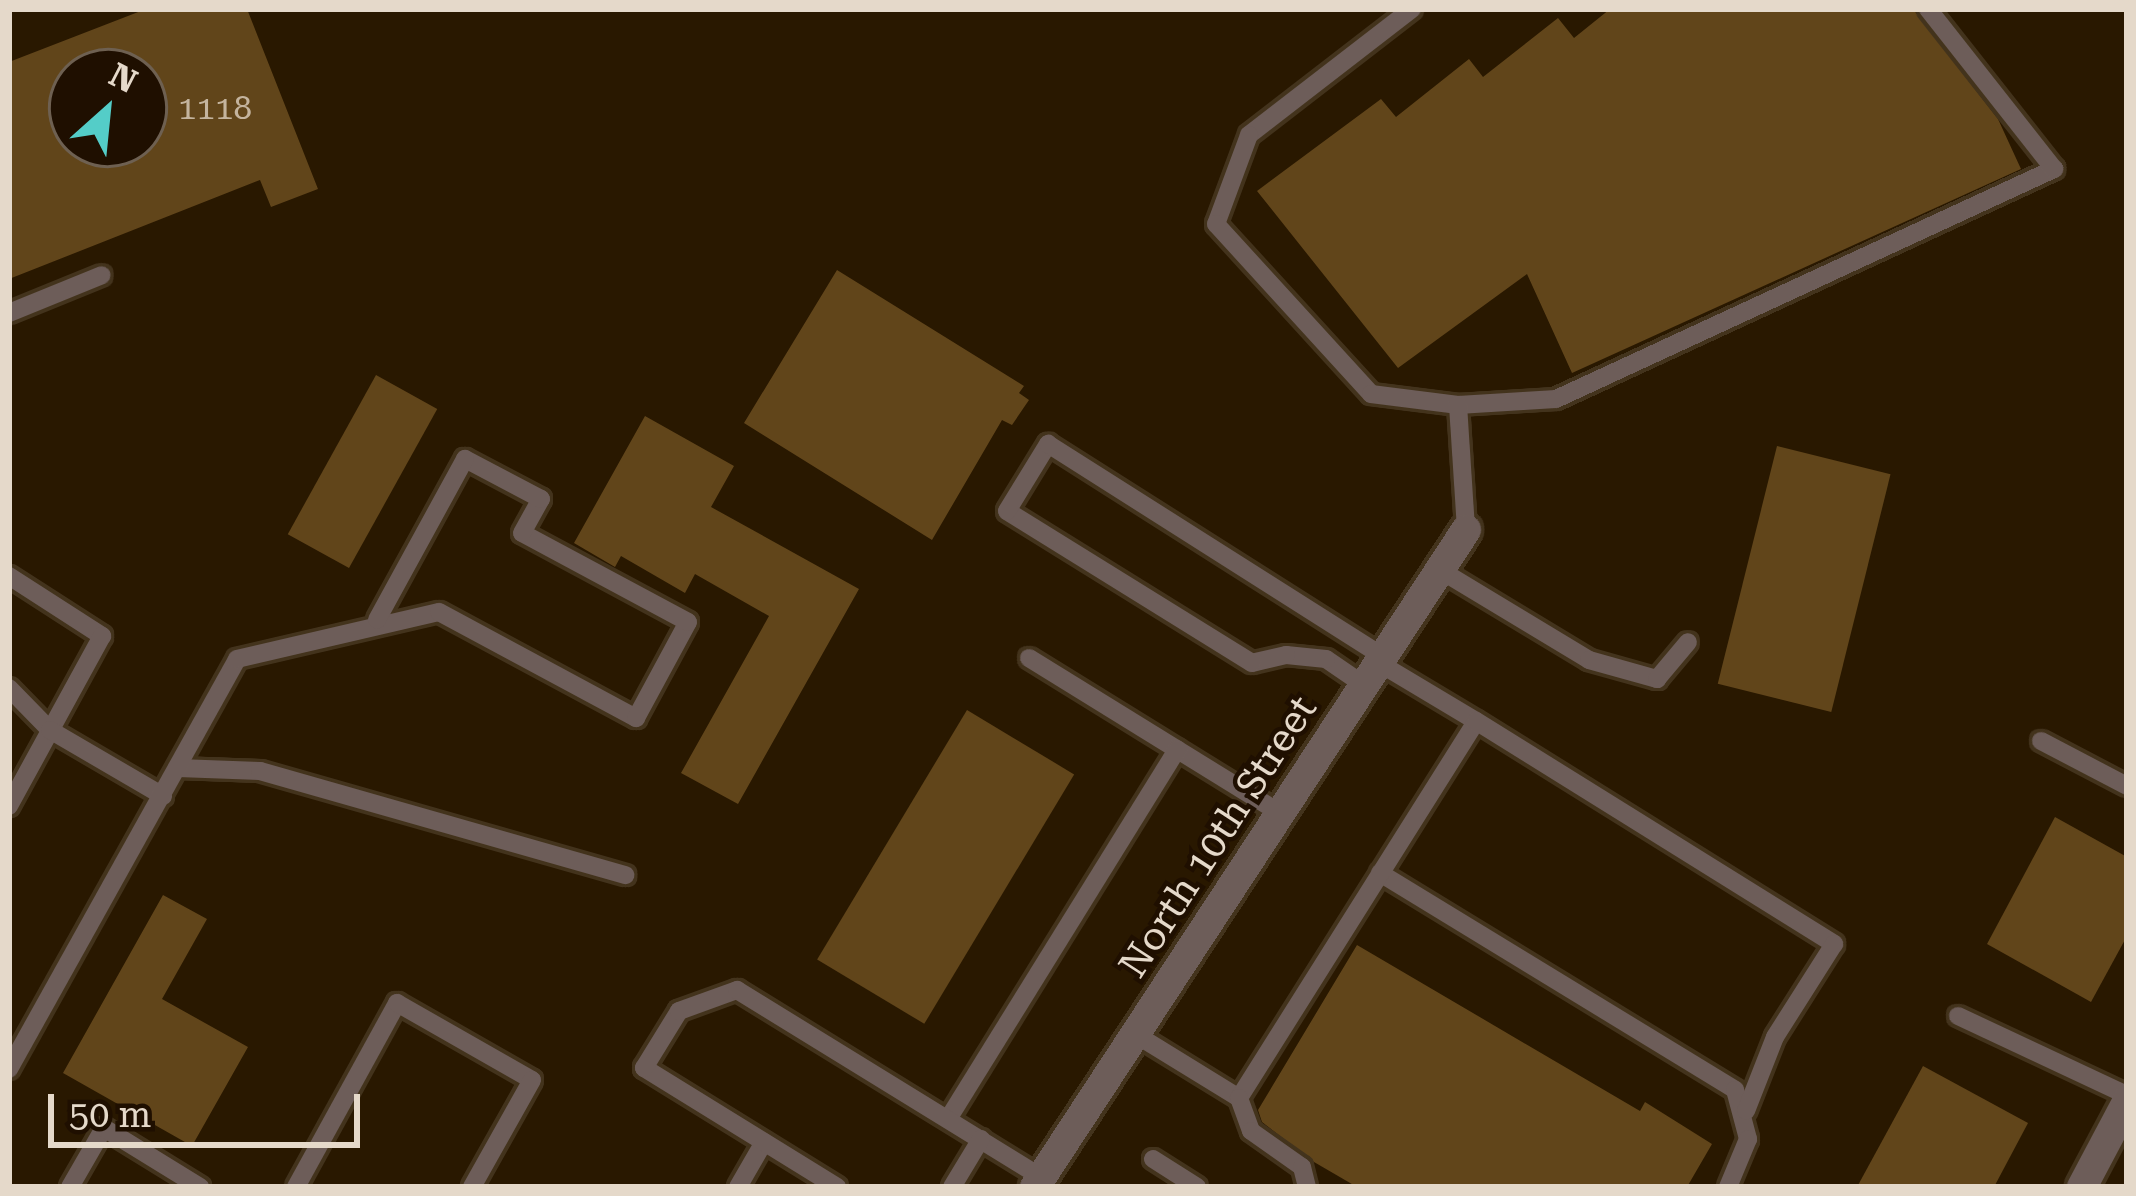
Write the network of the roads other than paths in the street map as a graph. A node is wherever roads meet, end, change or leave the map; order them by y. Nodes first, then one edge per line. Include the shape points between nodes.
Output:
1 (1412, 9) edge
2 (1928, 9) edge
3 (102, 275) dead end
4 (9, 313) edge
5 (1458, 405) junction
6 (1466, 530) joint
7 (1440, 570) junction
8 (9, 576) edge
9 (377, 620) junction
10 (1688, 642) dead end
11 (1029, 658) dead end
12 (1375, 668) junction
13 (9, 688) edge
14 (1476, 721) junction
15 (50, 730) junction
16 (2042, 742) dead end
17 (1177, 749) junction
18 (178, 769) junction
19 (2127, 786) edge
20 (164, 796) junction
21 (9, 806) edge
22 (1280, 814) junction
23 (1379, 873) junction
24 (625, 875) dead end
25 (1958, 1016) dead end
26 (1136, 1034) junction
27 (9, 1069) edge
28 (1238, 1098) junction
29 (2127, 1099) edge
30 (1746, 1111) junction
31 (948, 1119) junction
32 (981, 1139) junction
33 (764, 1142) junction
34 (1153, 1159) dead end
35 (1038, 1182) edge
36 (70, 1187) edge
37 (200, 1187) edge
38 (296, 1187) edge
39 (472, 1187) edge
40 (738, 1187) edge
41 (837, 1187) edge
42 (952, 1187) edge
43 (1197, 1187) edge
44 (1307, 1187) edge
45 (1728, 1187) edge
46 (2082, 1187) edge

1 - 5 lane via 1249,135 1216,224 1371,394
2 - 5 lane via 2054,170 1556,399
3 - 4 lane
5 - 6 lane
6 - 7 street, North 10th Street
7 - 10 lane via 1589,660 1657,679
7 - 12 street, North 10th Street
8 - 15 lane via 101,636
9 - 9 lane via 465,458 541,499 522,533 688,622 636,718 439,612
9 - 18 lane via 237,659
11 - 17 lane
12 - 12 lane via 1048,444 1007,511 1252,663 1286,655
12 - 14 lane
12 - 22 street, North 10th Street
13 - 15 lane
14 - 23 lane
14 - 30 lane via 1834,944 1775,1037
15 - 20 lane
15 - 21 lane
16 - 19 lane
17 - 22 lane
17 - 31 lane
18 - 20 lane
18 - 24 lane via 260,771
20 - 27 lane
22 - 26 street, North 10th Street
23 - 28 lane
23 - 30 lane via 1735,1090
25 - 29 lane
26 - 28 lane
26 - 35 street, North 10th Street
28 - 44 lane via 1251,1131 1302,1167
29 - 46 street
30 - 45 lane via 1748,1139
31 - 32 lane
31 - 33 lane via 737,990 679,1011 644,1068
32 - 35 lane
32 - 42 lane
33 - 40 lane
33 - 41 lane
34 - 43 lane
36 - 37 lane via 104,1128
38 - 39 lane via 397,1003 532,1081

